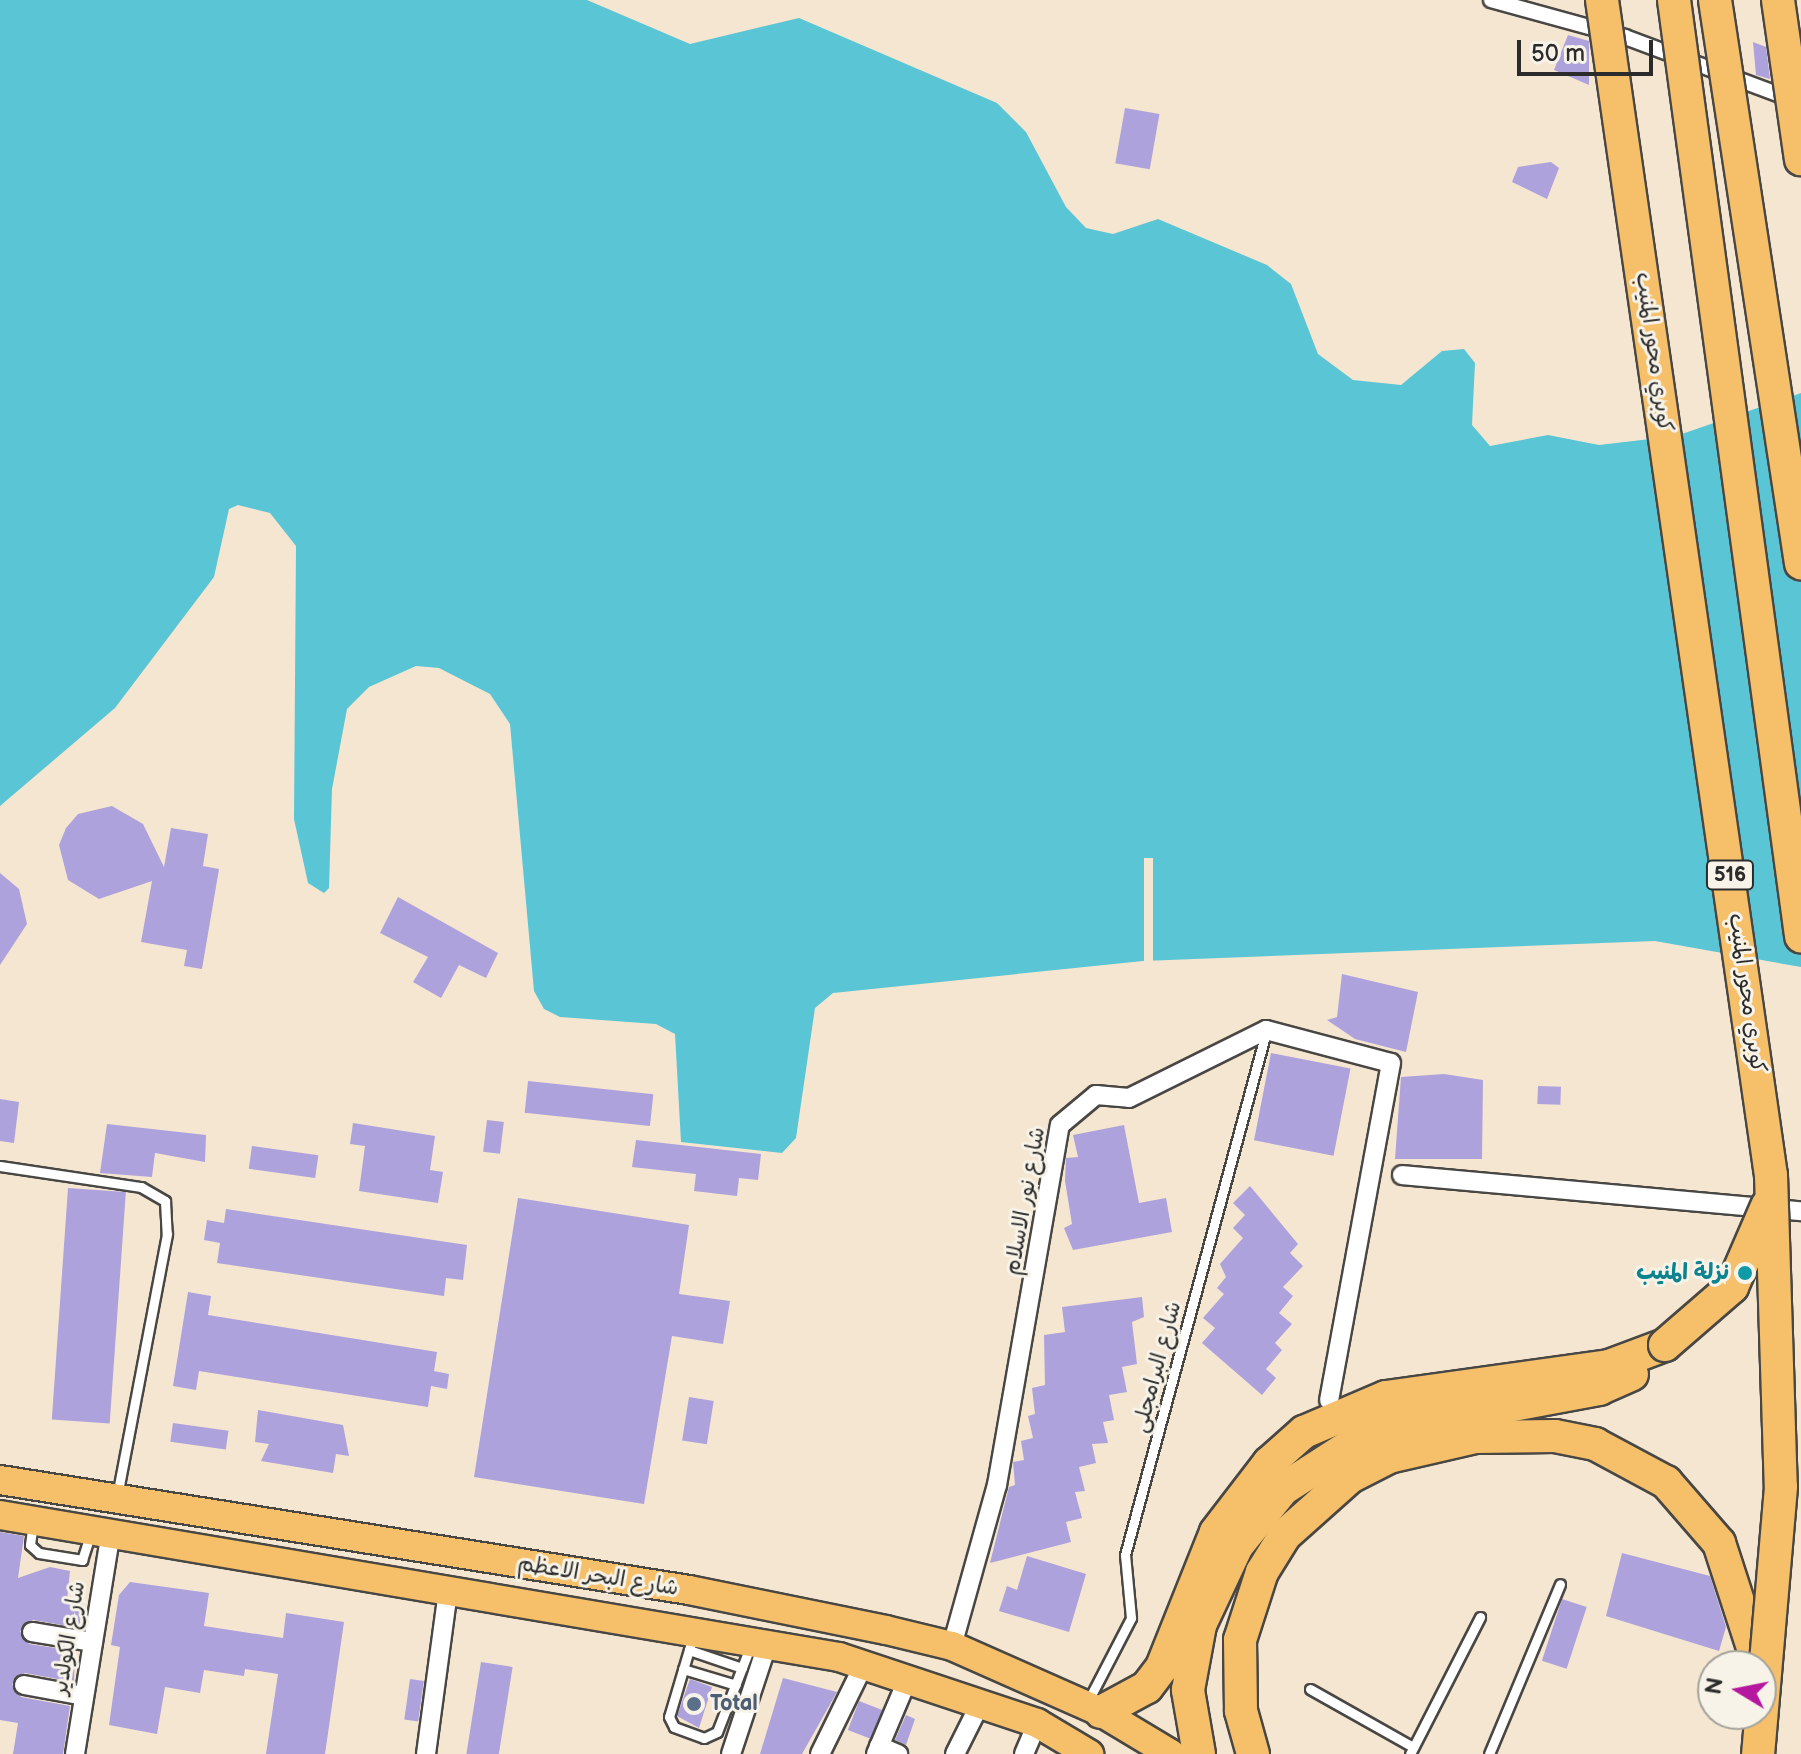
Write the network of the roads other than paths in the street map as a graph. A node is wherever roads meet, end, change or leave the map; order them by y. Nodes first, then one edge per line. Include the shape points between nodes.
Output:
1 (1491, 0) edge
2 (1602, 0) edge
3 (1674, 0) edge
4 (1715, 0) edge
5 (1778, 0) edge
6 (1801, 102) edge
7 (1801, 159) edge
8 (1801, 563) edge
9 (1801, 936) edge
10 (1266, 1030) junction
11 (0, 1166) edge
12 (1402, 1175) dead end
13 (1771, 1175) junction
14 (1801, 1211) edge
15 (1665, 1345) junction
16 (1329, 1400) dead end
17 (0, 1480) edge
18 (117, 1498) junction
19 (0, 1515) edge
20 (101, 1530) junction
21 (1560, 1584) dead end
22 (448, 1592) junction
23 (1480, 1617) dead end
24 (32, 1632) dead end
25 (692, 1640) junction
26 (760, 1641) junction
27 (93, 1642) junction
28 (952, 1646) junction
29 (1754, 1650) edge
30 (1768, 1650) edge
31 (864, 1664) junction
32 (742, 1668) junction
33 (683, 1669) junction
34 (909, 1676) junction
35 (24, 1685) dead end
36 (736, 1685) junction
37 (1310, 1689) dead end
38 (84, 1696) junction
39 (981, 1702) junction
40 (1093, 1709) junction
41 (1037, 1723) junction
42 (1762, 1730) edge
43 (877, 1750) edge
44 (1411, 1751) edge
45 (75, 1754) edge
46 (426, 1754) edge
47 (731, 1754) edge
48 (820, 1754) edge
49 (898, 1754) edge
50 (955, 1754) edge
51 (1024, 1754) edge
52 (1089, 1754) edge
53 (1171, 1754) edge
54 (1199, 1754) edge
55 (1253, 1754) edge
56 (1489, 1754) edge
57 (1758, 1754) edge

1 - 6 street via 1625,37
2 - 13 highway, كوبري محور المنيب / 516, bridge
3 - 9 highway, bridge
4 - 8 highway, bridge
5 - 7 highway, bridge
10 - 16 street via 1389,1060 1395,1069
10 - 28 street, شارع نور الاسلام via 1129,1098 1096,1095 1060,1125 997,1485
10 - 40 lane, شارع البرامجلى via 1125,1555 1131,1618
11 - 18 lane via 141,1187 165,1201 167,1234
12 - 14 street
13 - 15 highway, bridge via 1760,1234 1732,1287
13 - 30 highway, كوبري محور المنيب / 516, bridge via 1782,1425
15 - 40 highway via 1609,1366 1477,1379 1344,1411 1269,1463 1216,1532 1162,1667 1147,1687
15 - 54 highway via 1635,1372 1599,1389 1373,1431 1283,1489 1237,1546 1200,1625 1188,1690
17 - 18 main road, شارع البحر الاعظم
18 - 28 main road, شارع البحر الاعظم via 689,1590
19 - 20 main road, شارع البحر الاعظم
20 - 22 main road, شارع البحر الاعظم
20 - 27 street, شارع الكولدير
21 - 56 lane
22 - 25 main road, شارع البحر الاعظم
22 - 46 street
23 - 44 lane
24 - 27 street
25 - 26 main road, شارع البحر الاعظم
25 - 32 lane
25 - 33 lane
26 - 31 main road, شارع البحر الاعظم
26 - 32 lane
26 - 47 street
27 - 38 street, شارع الكولدير
28 - 40 main road, شارع البحر الاعظم
29 - 55 highway via 1719,1543 1666,1482 1595,1444 1555,1436 1475,1437 1389,1457 1350,1477 1285,1535 1262,1572 1240,1640 1241,1711
31 - 34 main road, شارع البحر الاعظم
31 - 48 street
32 - 36 lane
33 - 36 lane
33 - 36 lane via 670,1722 704,1738 717,1732
34 - 39 main road, شارع البحر الاعظم
34 - 43 street
35 - 38 street
37 - 44 lane
38 - 45 street, شارع الكولدير
39 - 41 main road, شارع البحر الاعظم
39 - 50 street
40 - 53 main road, شارع البحر الاعظم
41 - 51 street
41 - 52 main road, شارع البحر الاعظم
42 - 57 highway, كوبري محور المنيب / 516, bridge
43 - 49 street

